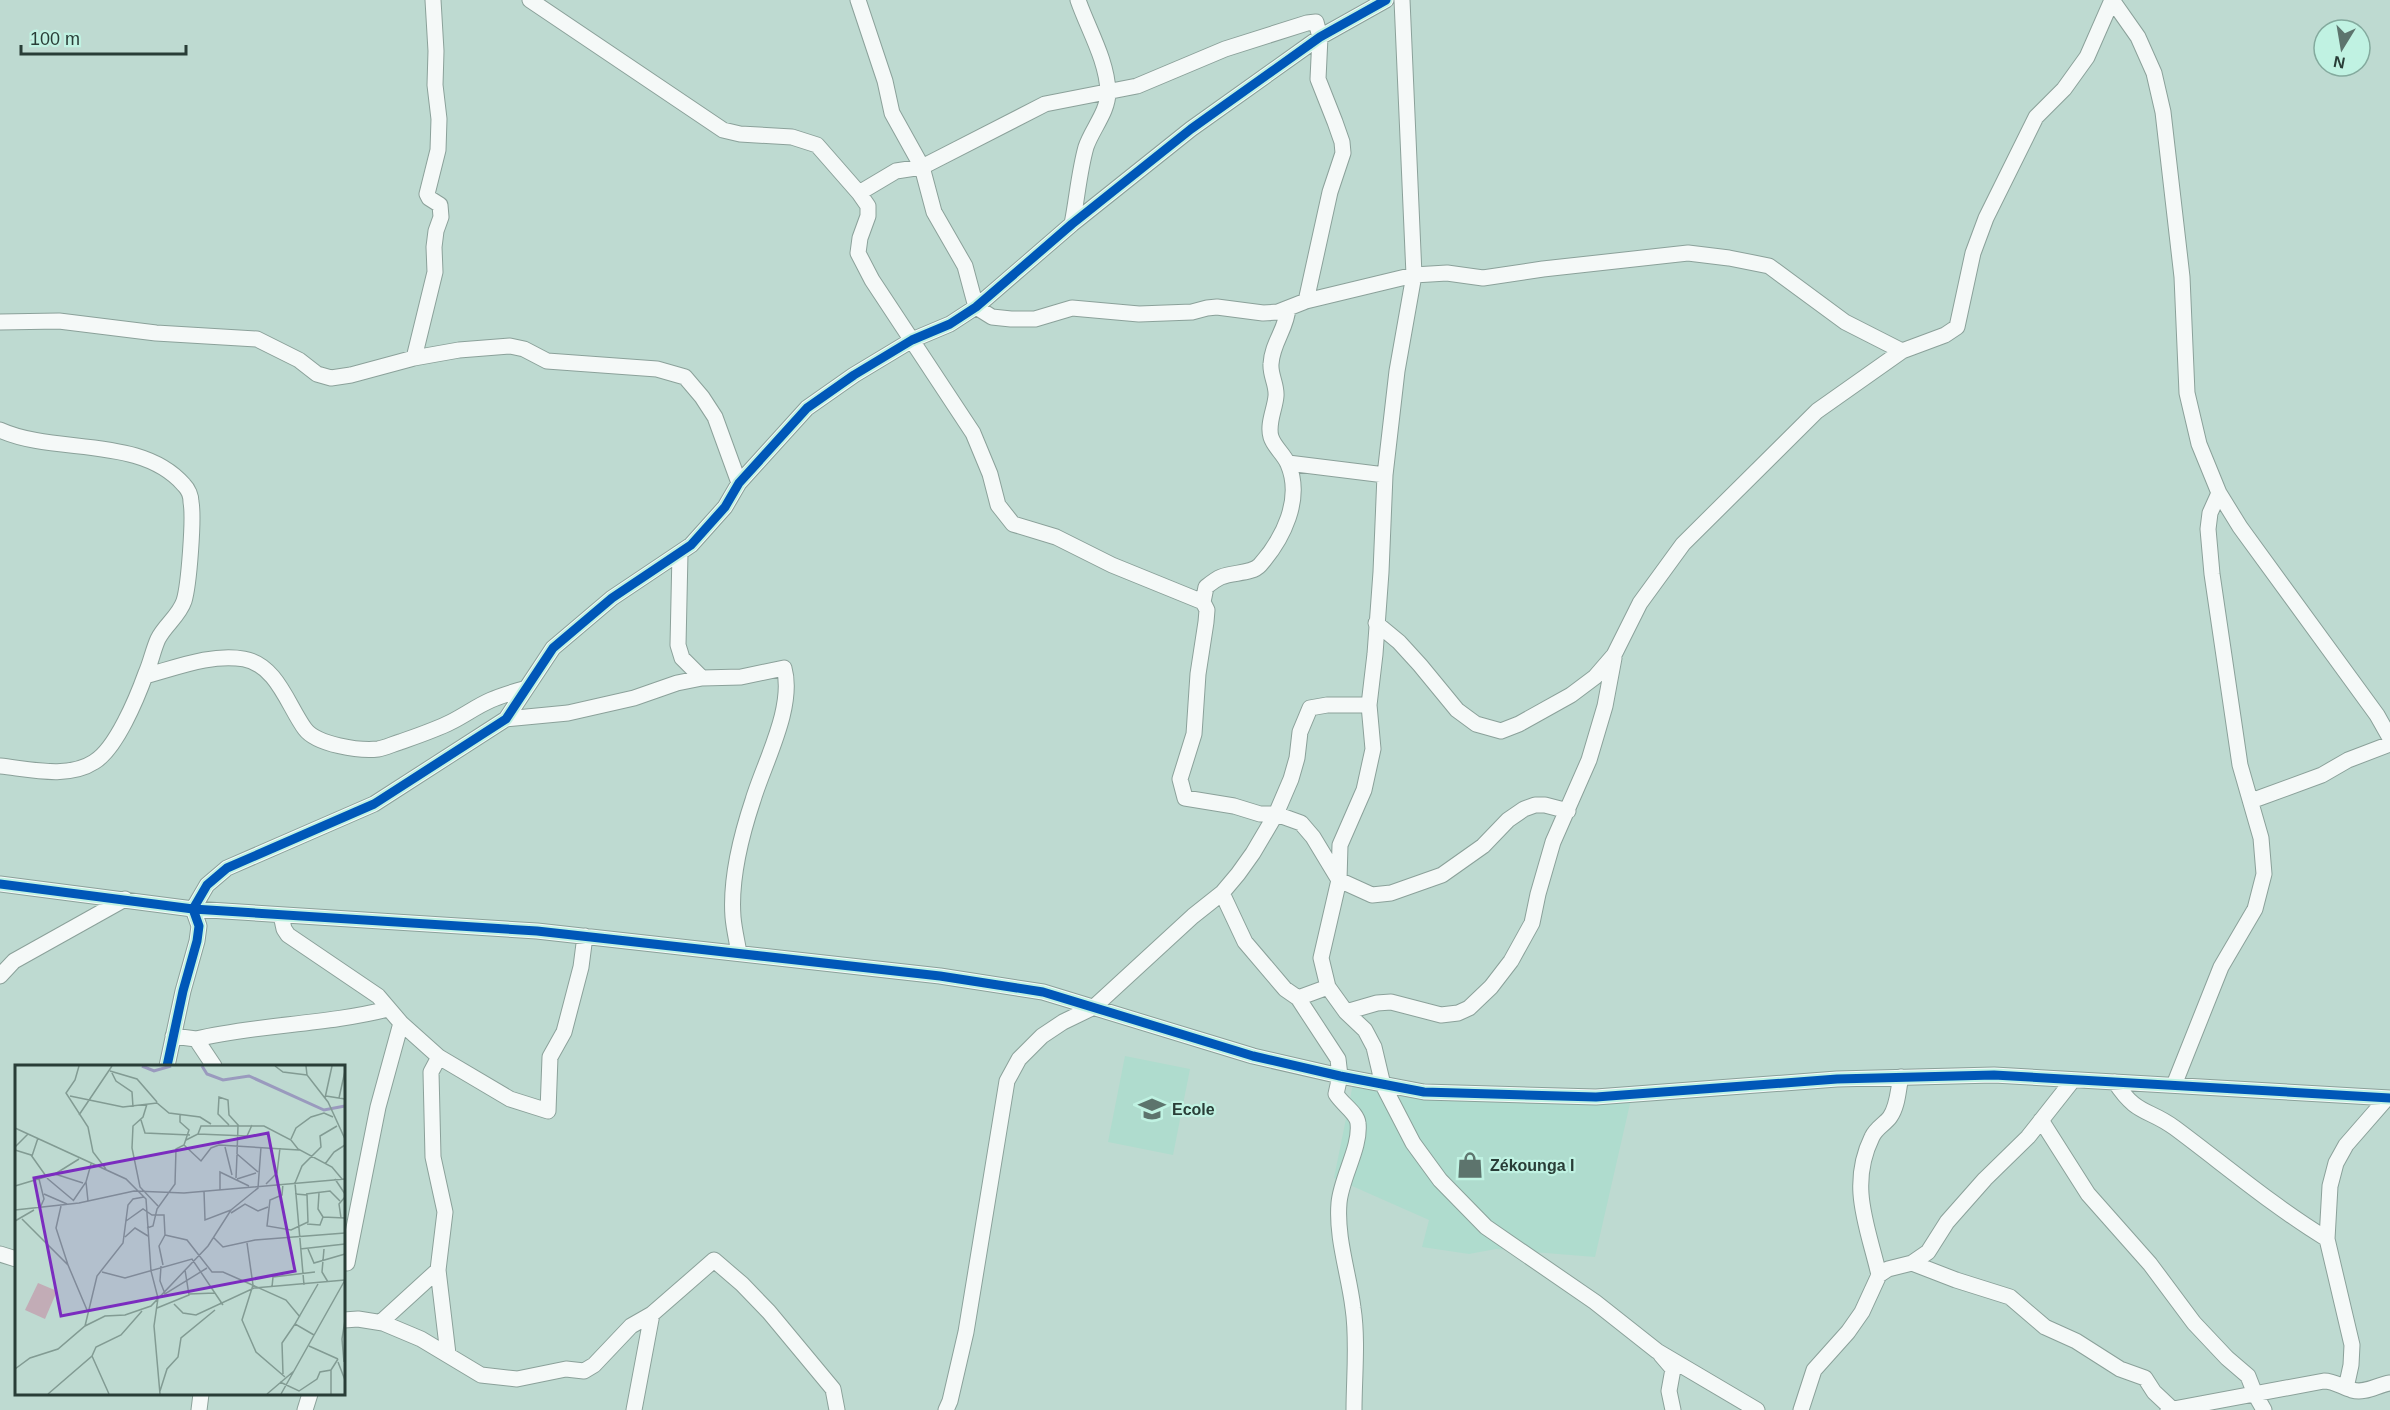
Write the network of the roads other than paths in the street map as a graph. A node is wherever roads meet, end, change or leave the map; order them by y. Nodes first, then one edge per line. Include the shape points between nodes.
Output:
1 (433, 0) edge
2 (530, 0) edge
3 (858, 0) edge
4 (1078, 0) edge
5 (1386, 0) edge
6 (1402, 0) edge
7 (2112, 0) edge
8 (1320, 37) junction
9 (1108, 93) junction
10 (922, 167) junction
11 (859, 193) junction
12 (1072, 224) junction
13 (1414, 275) junction
14 (1306, 301) junction
15 (976, 307) junction
16 (1288, 308) junction
17 (0, 322) edge
18 (912, 340) junction
19 (1902, 351) junction
20 (414, 358) junction
21 (0, 430) edge
22 (1288, 463) junction
23 (1385, 475) junction
24 (739, 483) junction
25 (2219, 493) junction
26 (680, 553) junction
27 (1203, 602) junction
28 (1376, 623) junction
29 (1614, 655) junction
30 (145, 676) junction
31 (702, 678) junction
32 (526, 688) junction
33 (1369, 705) junction
34 (506, 719) junction
35 (2390, 738) edge
36 (2390, 744) edge
37 (0, 766) edge
38 (2251, 801) junction
39 (1568, 811) junction
40 (1276, 814) junction
41 (1339, 880) junction
42 (0, 885) edge
43 (1222, 893) junction
44 (125, 899) junction
45 (193, 909) junction
46 (281, 915) junction
47 (585, 936) junction
48 (739, 953) junction
49 (0, 976) edge
50 (1328, 987) junction
51 (1298, 998) junction
52 (1094, 1007) junction
53 (388, 1009) junction
54 (1346, 1012) junction
55 (401, 1023) junction
56 (173, 1036) junction
57 (196, 1039) junction
58 (439, 1057) junction
59 (167, 1065) edge
60 (213, 1065) edge
61 (1340, 1076) junction
62 (1900, 1077) junction
63 (2073, 1080) junction
64 (2115, 1082) junction
65 (1383, 1085) junction
66 (2174, 1085) junction
67 (2389, 1098) edge
68 (2041, 1120) junction
69 (2327, 1239) junction
70 (0, 1254) edge
71 (15, 1259) edge
72 (1912, 1263) junction
73 (345, 1264) edge
74 (438, 1270) junction
75 (1879, 1275) junction
76 (652, 1314) junction
77 (345, 1320) edge
78 (381, 1322) junction
79 (1657, 1351) junction
80 (448, 1354) junction
81 (2390, 1383) edge
82 (2346, 1388) junction
83 (2254, 1394) junction
84 (201, 1395) edge
85 (310, 1395) edge
86 (2170, 1409) edge
87 (198, 1410) edge
88 (305, 1410) edge
89 (634, 1410) edge
90 (837, 1410) edge
91 (946, 1410) edge
92 (1354, 1410) edge
93 (1673, 1410) edge
94 (1757, 1410) edge
95 (1801, 1410) edge
96 (2264, 1410) edge

1 - 20 street via 439,119 438,150 427,194 440,205 441,217 434,247 435,272
2 - 11 street via 723,130 792,137 817,145
3 - 10 street via 892,113
4 - 9 street via 1100,55
5 - 8 street
6 - 13 street
7 - 19 street via 2087,57 2036,117 1986,218 1972,253 1957,327
7 - 25 street via 2138,37 2154,74 2163,112 2182,277 2187,393 2199,444
8 - 9 street via 1316,22 1307,23 1225,49 1137,86
8 - 12 street via 1191,129
8 - 14 street via 1318,80 1343,153 1330,192
9 - 10 street via 1045,104
9 - 12 street via 1082,161
10 - 11 street via 896,171
10 - 15 street via 934,212 965,266
11 - 18 street via 868,206 868,216 858,253
12 - 15 street
13 - 14 street
13 - 19 street via 1447,273 1483,278 1688,253 1729,258 1769,266 1845,322
13 - 23 street via 1397,371
14 - 16 street
15 - 16 street via 992,317 1011,320 1035,319 1072,308 1139,314 1217,307 1263,313
15 - 18 street via 950,324
16 - 22 street via 1286,325 1273,350 1276,396 1270,430
17 - 20 street via 59,321 156,333 256,339 331,378
18 - 24 street via 807,408
18 - 27 street via 973,432 998,505 1013,524 1056,537
19 - 29 street via 1817,411 1683,544 1640,603
20 - 24 street via 510,346 547,361 657,369 685,377 715,417
21 - 30 street via 15,437 108,449 148,461 175,475 187,488 192,502 184,603 160,636
22 - 23 street
22 - 27 street via 1293,481 1292,506 1277,543 1255,570 1222,576 1206,587
23 - 28 street
24 - 26 street via 711,524
25 - 35 street
25 - 38 street via 2208,529 2212,574 2240,765
26 - 31 street via 678,645 682,658
26 - 32 street via 571,631 543,660
27 - 40 street via 1207,610 1194,734 1181,787 1185,798
28 - 29 street via 1399,642 1456,710 1476,724 1501,731 1571,695 1595,677
28 - 33 street
29 - 39 street via 1605,706
30 - 32 street via 188,664 246,659 274,680 306,731 332,744 357,749 380,749 417,736 490,700
30 - 37 street via 110,747 95,762 77,770
31 - 34 street via 568,713
31 - 48 street via 741,677 779,668 784,668 785,673 776,738 753,798 735,870 733,916
32 - 34 street
33 - 40 street via 1310,708 1300,732 1291,779
33 - 41 street via 1373,749 1370,767 1343,835
34 - 45 street via 374,804 227,868 207,885
36 - 38 street
38 - 66 street via 2261,838 2264,874 2255,909 2221,967
39 - 41 street via 1545,805 1524,809 1483,846 1442,875 1400,891 1372,895
39 - 54 street via 1545,866 1532,923 1512,961 1469,1008 1441,1015 1391,1002
40 - 41 street via 1301,823
40 - 43 street via 1253,853
41 - 50 street via 1321,958
42 - 44 street
43 - 51 street via 1245,942 1285,989
43 - 52 street
44 - 45 street
44 - 49 street via 14,961
45 - 46 street
45 - 56 street via 199,926 197,941
46 - 47 street
46 - 53 street via 288,935 378,996
47 - 48 street
47 - 58 street via 564,1032 550,1057 548,1111 510,1099
48 - 52 street via 940,976 1043,992
50 - 51 street
50 - 54 street
51 - 61 street via 1338,1059
52 - 61 street via 1252,1056
52 - 91 street via 1042,1036 1019,1059 1007,1081 966,1332
53 - 55 street
53 - 57 street
54 - 65 street via 1365,1030 1374,1047
55 - 58 street
55 - 73 street via 378,1107
56 - 57 street
56 - 59 street
57 - 60 street
58 - 74 street via 431,1072 433,1157 445,1212
61 - 65 street
61 - 92 street via 1336,1094 1359,1125 1339,1202 1354,1311
62 - 63 street via 1994,1075
62 - 65 street via 1596,1097 1449,1094
62 - 75 street via 1892,1114 1871,1139 1859,1192
63 - 64 street
63 - 68 street
64 - 66 street
64 - 69 street via 2134,1106 2172,1126 2288,1215
65 - 79 street via 1413,1143 1440,1179 1486,1227 1595,1302
66 - 67 street
67 - 69 street via 2346,1145 2336,1163 2330,1186
68 - 72 street via 1947,1222 1928,1252
68 - 83 street via 2088,1194 2150,1264 2193,1323 2248,1376
69 - 82 street via 2352,1344
70 - 71 street
72 - 75 street
72 - 86 street via 2010,1297 2045,1327 2120,1369 2145,1378
74 - 78 street
74 - 80 street
75 - 95 street via 1862,1312 1814,1370
76 - 80 street via 631,1326 584,1371 566,1369 507,1380 471,1371
76 - 89 street
76 - 90 street via 714,1260 768,1312 833,1389
77 - 78 street
78 - 80 street
79 - 93 street via 1673,1369 1669,1391
79 - 94 street
81 - 82 street via 2363,1390
82 - 83 street via 2324,1380
83 - 86 street
83 - 96 street
84 - 87 street
85 - 88 street

